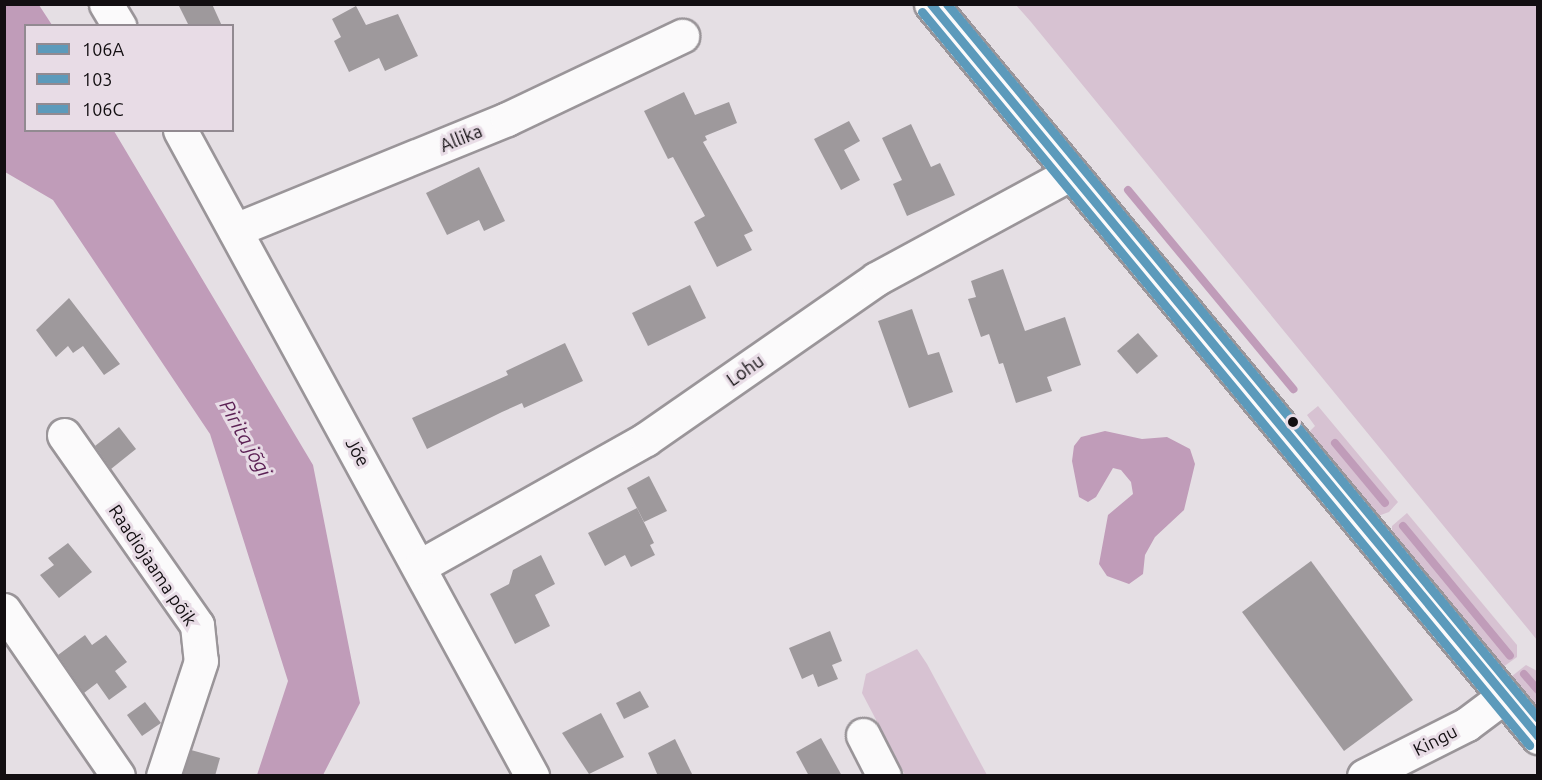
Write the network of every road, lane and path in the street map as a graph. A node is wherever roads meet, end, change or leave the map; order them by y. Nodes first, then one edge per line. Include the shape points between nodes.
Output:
1 (106, 4) edge
2 (931, 4) edge
3 (118, 24) edge
4 (682, 36) dead end
5 (181, 132) edge
6 (1069, 174) junction
7 (235, 230) junction
8 (64, 435) dead end
9 (420, 566) junction
10 (4, 610) edge
11 (1503, 697) junction
12 (863, 735) dead end
13 (1538, 737) edge
14 (118, 776) edge
15 (163, 776) edge
16 (532, 776) edge
17 (884, 776) edge
18 (1364, 776) edge

1 - 3 street
2 - 6 street
4 - 7 street, Allika via 507,119
5 - 7 street, Jõe
6 - 9 street, Lohu via 876,279 646,439
6 - 11 street
7 - 9 street, Jõe
8 - 15 street, Raadiojaama põik via 197,625 201,661
9 - 16 street, Jõe
10 - 14 street
11 - 13 street
11 - 18 street, Kingu via 1467,724
12 - 17 street

